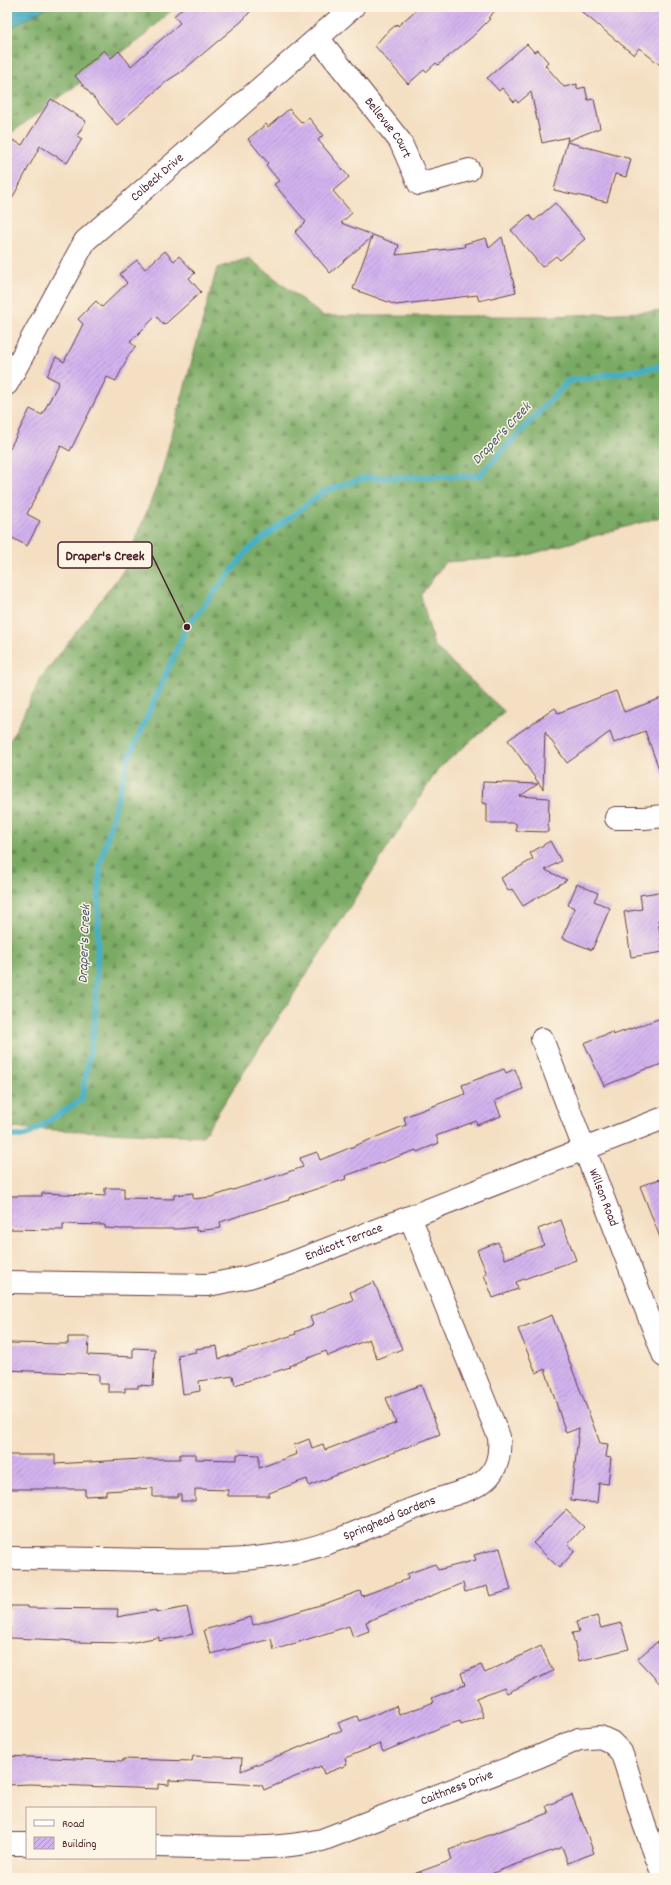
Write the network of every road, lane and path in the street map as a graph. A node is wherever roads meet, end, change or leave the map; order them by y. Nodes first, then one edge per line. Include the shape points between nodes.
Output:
1 (353, 7) edge
2 (318, 38) junction
3 (469, 170) dead end
4 (7, 384) edge
5 (664, 816) edge
6 (616, 818) dead end
7 (542, 1039) dead end
8 (664, 1118) edge
9 (584, 1148) junction
10 (410, 1216) junction
11 (7, 1282) edge
12 (664, 1356) edge
13 (7, 1558) edge
14 (7, 1844) edge
15 (26, 1844) edge
16 (156, 1846) edge
17 (664, 1878) edge

1 - 2 street, Colbeck Drive
2 - 3 street, Bellevue Court via 400,141 419,184
2 - 4 street, Colbeck Drive via 85,241
5 - 6 street
7 - 9 street, Willson Road
8 - 9 street, Endicott Terrace
9 - 10 street, Endicott Terrace
9 - 12 street, Willson Road
10 - 11 street, Endicott Terrace via 249,1278 208,1284
10 - 13 street, Springhead Gardens via 499,1437 497,1461 479,1486 426,1503 332,1542 290,1553 245,1560
14 - 15 street
16 - 17 street, Caithness Drive via 271,1847 322,1840 538,1757 569,1742 600,1737 611,1742 621,1752

